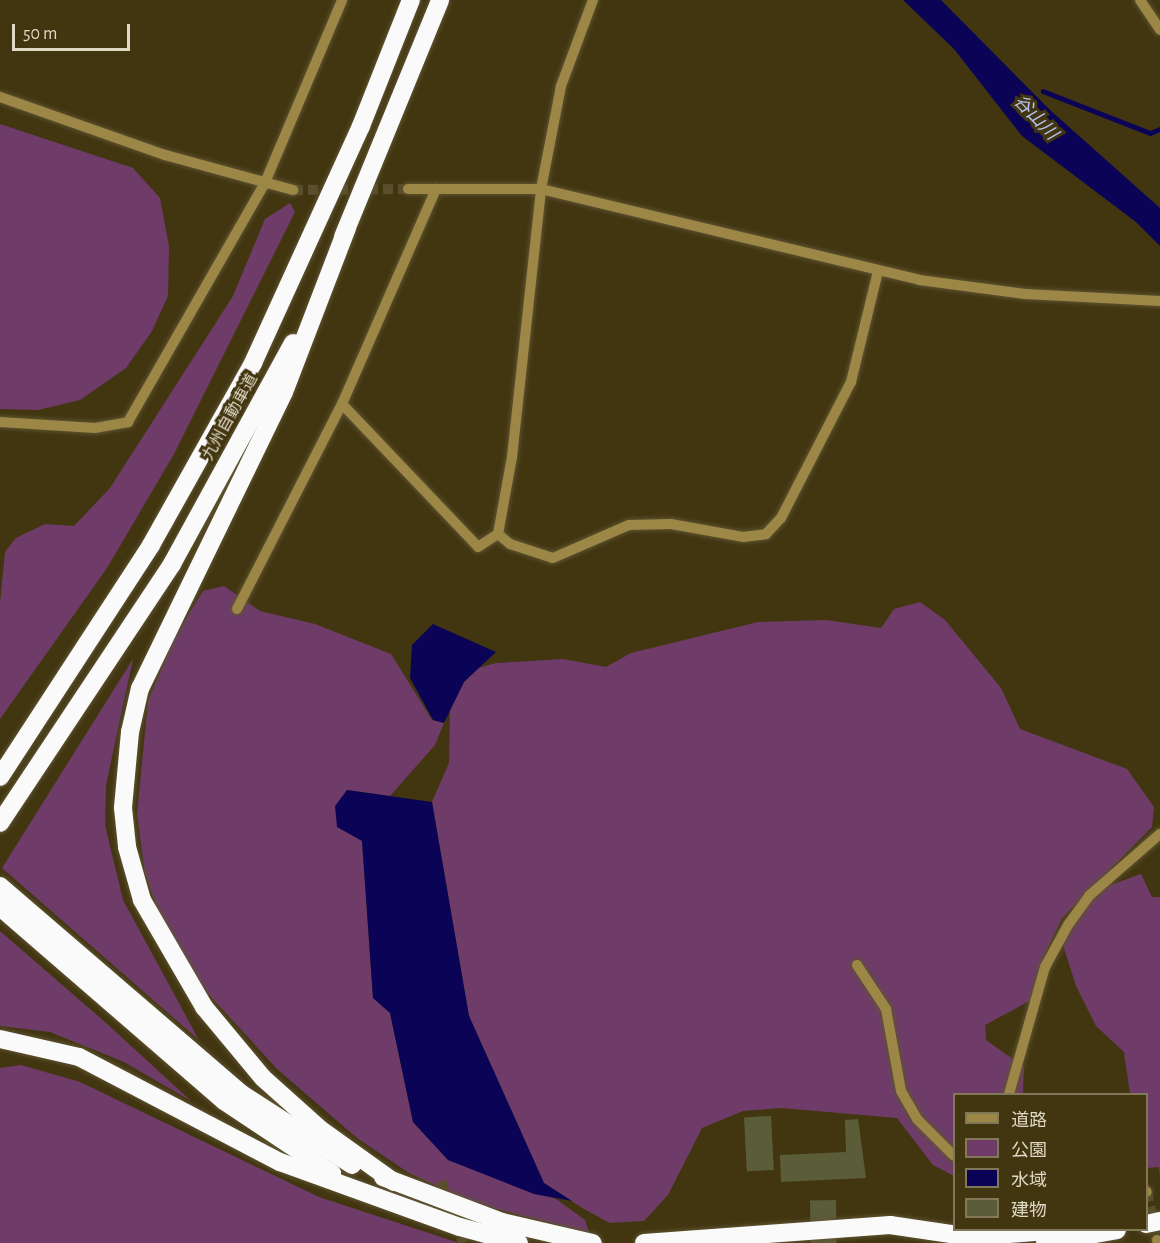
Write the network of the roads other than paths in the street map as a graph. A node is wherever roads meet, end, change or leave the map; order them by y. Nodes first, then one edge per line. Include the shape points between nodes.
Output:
1 (342, 0) edge
2 (411, 0) edge
3 (440, 0) edge
4 (593, 0) edge
5 (1140, 0) edge
6 (1160, 30) edge
7 (0, 98) edge
8 (264, 185) junction
9 (408, 189) tunnel mouth
10 (436, 189) junction
11 (541, 189) junction
12 (293, 190) tunnel mouth
13 (347, 228) junction
14 (878, 271) junction
15 (1160, 301) edge
16 (342, 404) junction
17 (0, 423) edge
18 (498, 534) junction
19 (237, 609) dead end
20 (15, 756) junction
21 (0, 771) edge
22 (0, 777) edge
23 (0, 823) edge
24 (1160, 834) edge
25 (0, 886) edge
26 (0, 907) edge
27 (857, 965) dead end
28 (0, 1039) edge
29 (1010, 1093) edge
30 (953, 1155) edge
31 (394, 1182) junction
32 (359, 1190) junction
33 (1047, 1231) edge
34 (1111, 1231) edge
35 (519, 1243) edge
36 (593, 1243) edge
37 (644, 1243) edge
38 (1045, 1243) edge

1 - 8 street
2 - 20 highway, 九州自動車道 via 361,126 253,363 151,545
3 - 13 highway, 九州自動車道
4 - 11 street via 561,86
5 - 6 street
7 - 8 street
8 - 12 street
8 - 17 street via 128,422 95,428
9 - 10 street
10 - 11 street
10 - 16 street
11 - 14 street
11 - 18 street via 512,457
13 - 23 highway, 九州自動車道 via 292,345 172,564
13 - 31 highway via 284,392 140,688 130,732 123,808 142,900 170,957 204,1007 263,1078 320,1129
14 - 15 street via 1025,294
14 - 18 street via 850,382 781,518 766,534 744,537 671,524 629,525 553,558 510,544
16 - 18 street via 478,547
16 - 19 street
20 - 21 highway
20 - 22 highway, 九州自動車道
24 - 29 street via 1090,895 1068,925 1045,967
25 - 31 highway via 242,1094 348,1164
26 - 32 highway via 224,1101
27 - 30 street via 886,1009 901,1091 917,1119
28 - 32 highway via 79,1057 280,1162
31 - 36 highway via 502,1222
32 - 35 highway
33 - 37 highway via 971,1237 890,1225
34 - 38 highway

